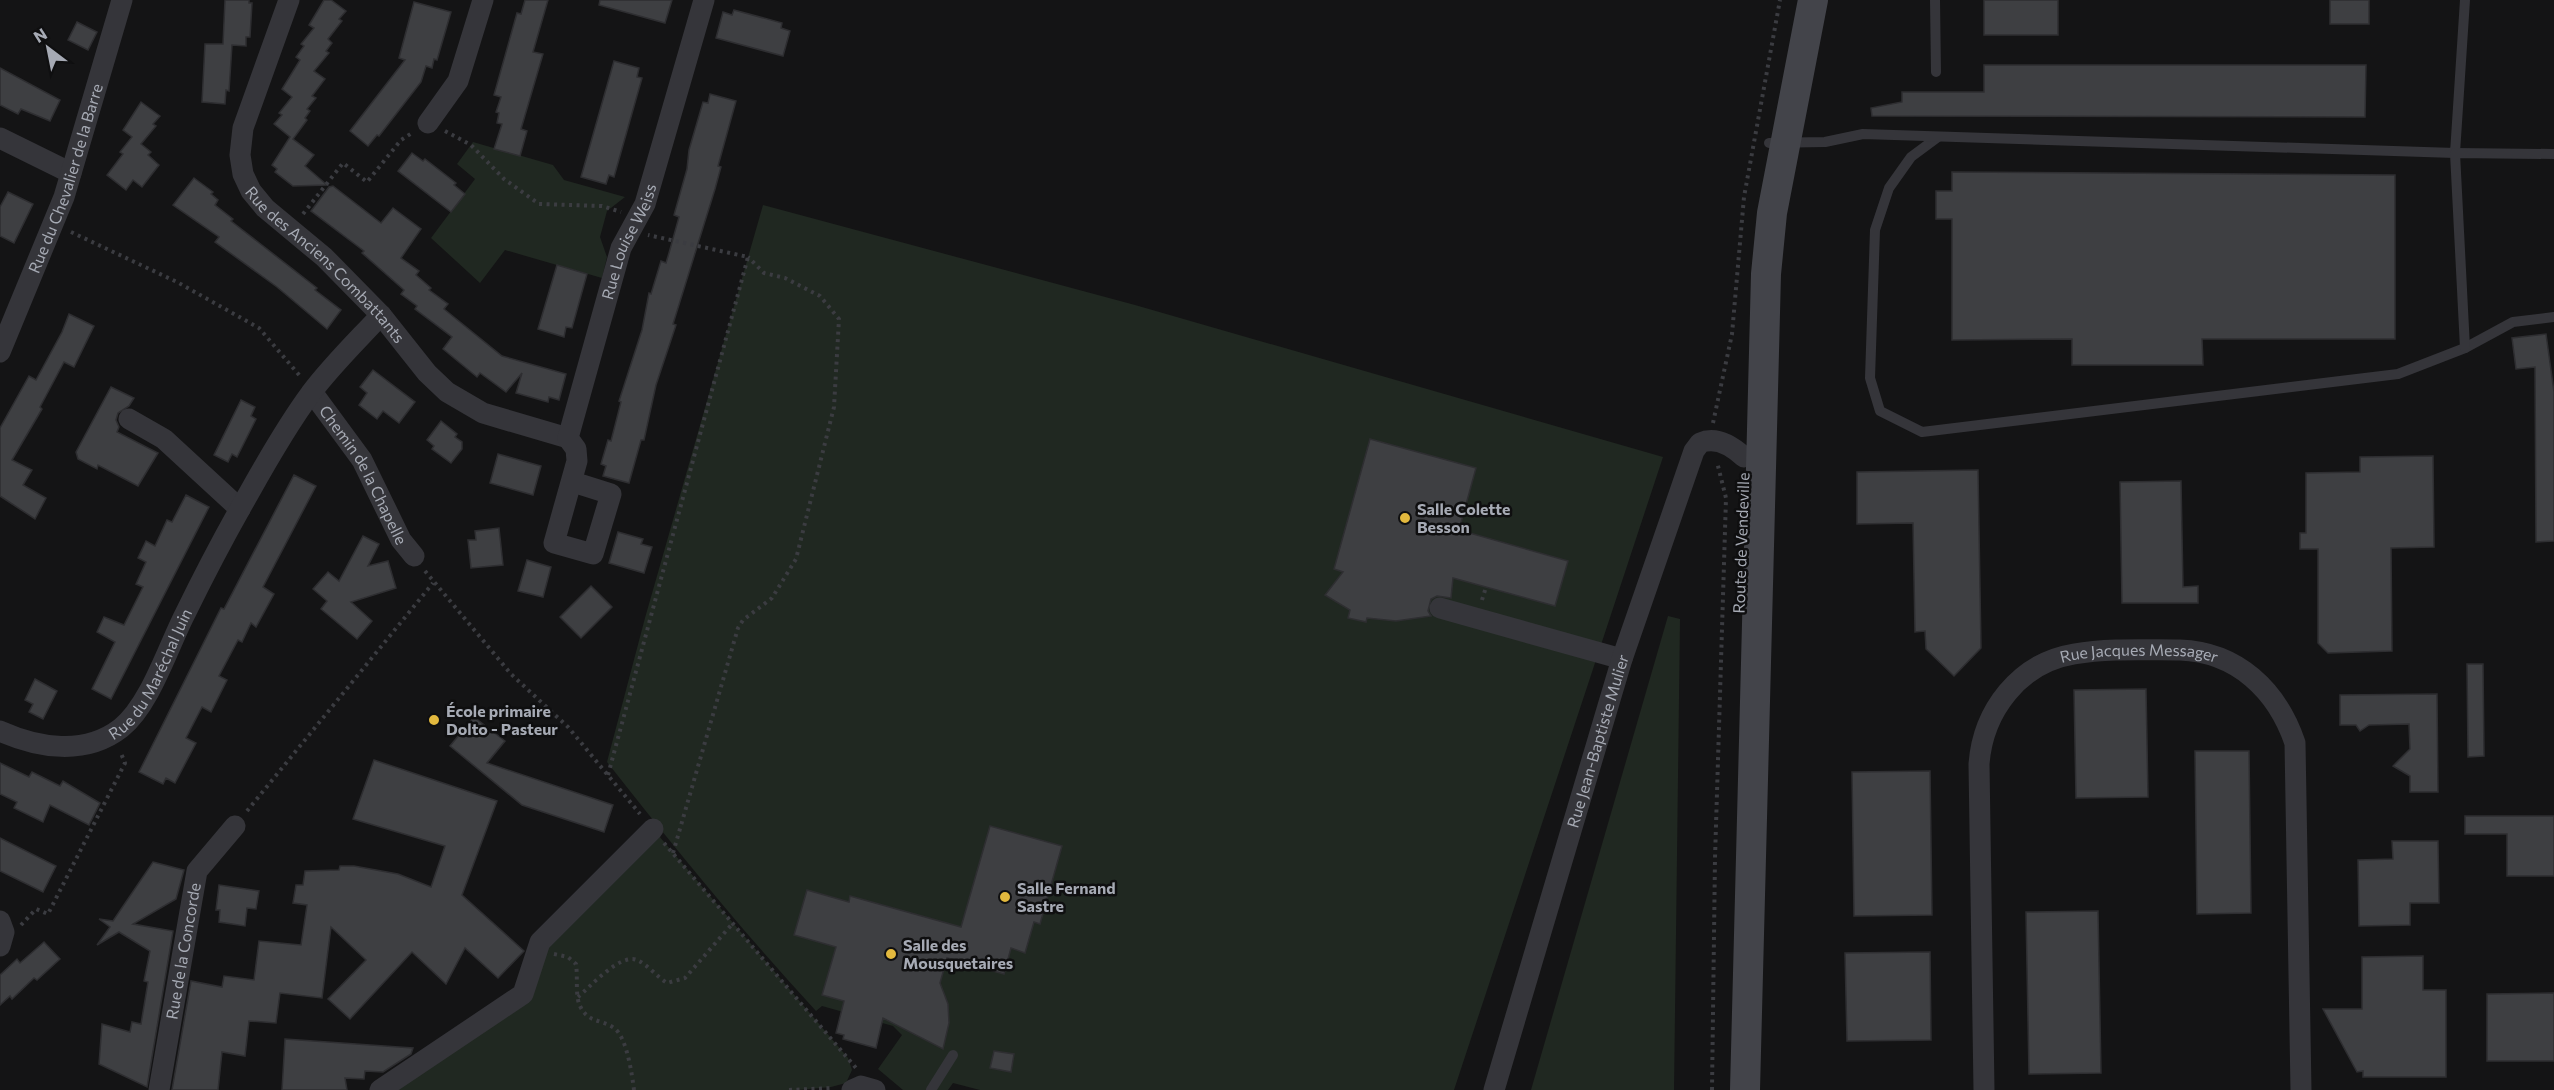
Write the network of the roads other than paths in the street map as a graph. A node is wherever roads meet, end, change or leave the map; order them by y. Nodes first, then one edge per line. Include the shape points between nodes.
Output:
1 (122, 0) edge
2 (289, 0) edge
3 (483, 0) edge
4 (704, 0) edge
5 (1797, 0) edge
6 (1813, 0) edge
7 (1935, 0) edge
8 (2465, 0) edge
9 (1936, 72) dead end
10 (428, 123) road end
11 (1938, 137) junction
12 (0, 138) edge
13 (1778, 143) junction
14 (2455, 153) junction
15 (2554, 154) edge
16 (71, 173) junction
17 (381, 315) junction
18 (2554, 317) edge
19 (2465, 348) junction
20 (0, 352) edge
21 (312, 392) junction
22 (129, 420) dead end
23 (568, 438) junction
24 (1744, 457) junction
25 (573, 482) dead end
26 (240, 508) junction
27 (414, 556) dead end
28 (1440, 608) dead end
29 (1622, 659) junction
30 (0, 731) edge
31 (235, 826) road end
32 (653, 829) dead end
33 (0, 921) edge
34 (1, 944) edge
35 (953, 1055) dead end
36 (159, 1090) edge
37 (380, 1090) edge
38 (931, 1090) edge
39 (1494, 1090) edge
40 (1729, 1090) edge
41 (1745, 1090) edge
42 (1984, 1090) edge
43 (2301, 1090) edge

1 - 16 street, Rue du Chevalier de la Barre
2 - 17 street, Rue des Anciens Combattants via 246,117 240,155 243,174 265,208 328,261
3 - 10 street via 458,81
4 - 23 street, Rue Louise Weiss via 634,224 619,257
5 - 13 main road, Route de Vendeville
6 - 13 main road, Route de Vendeville via 1800,71
7 - 9 lane
8 - 14 lane
11 - 13 lane via 1863,135 1826,142
11 - 14 lane
11 - 19 lane via 1911,157 1889,188 1875,230 1870,378 1880,411 1922,432 2397,374
12 - 16 street
13 - 24 main road, Route de Vendeville via 1751,250
13 - 41 main road, Route de Vendeville via 1764,306
14 - 15 lane
14 - 19 lane
16 - 20 street, Rue du Chevalier de la Barre via 54,225
17 - 21 street, Rue du Maréchal Juin
17 - 23 street, Rue des Anciens Combattants via 434,381 463,403 483,413
18 - 19 lane via 2513,322
21 - 26 street, Rue du Maréchal Juin
21 - 27 street, Chemin de la Chapelle via 362,460 401,540
22 - 26 street via 172,445
23 - 25 street via 578,455
24 - 29 street, Rue Jean-Baptiste Mulier via 1731,447 1710,440 1700,443 1694,451
24 - 40 main road, Route de Vendeville
26 - 30 street, Rue du Maréchal Juin via 143,700 128,721 86,745 67,747 33,742
28 - 29 street
29 - 39 street, Rue Jean-Baptiste Mulier
31 - 36 street, Rue de la Concorde via 196,871
32 - 37 street via 540,942 523,994
33 - 34 street via 4,932
35 - 38 lane
42 - 43 street, Rue Jacques Messager via 1979,764 1982,736 2011,688 2056,659 2084,653 2169,650 2207,653 2245,670 2282,710 2295,743

